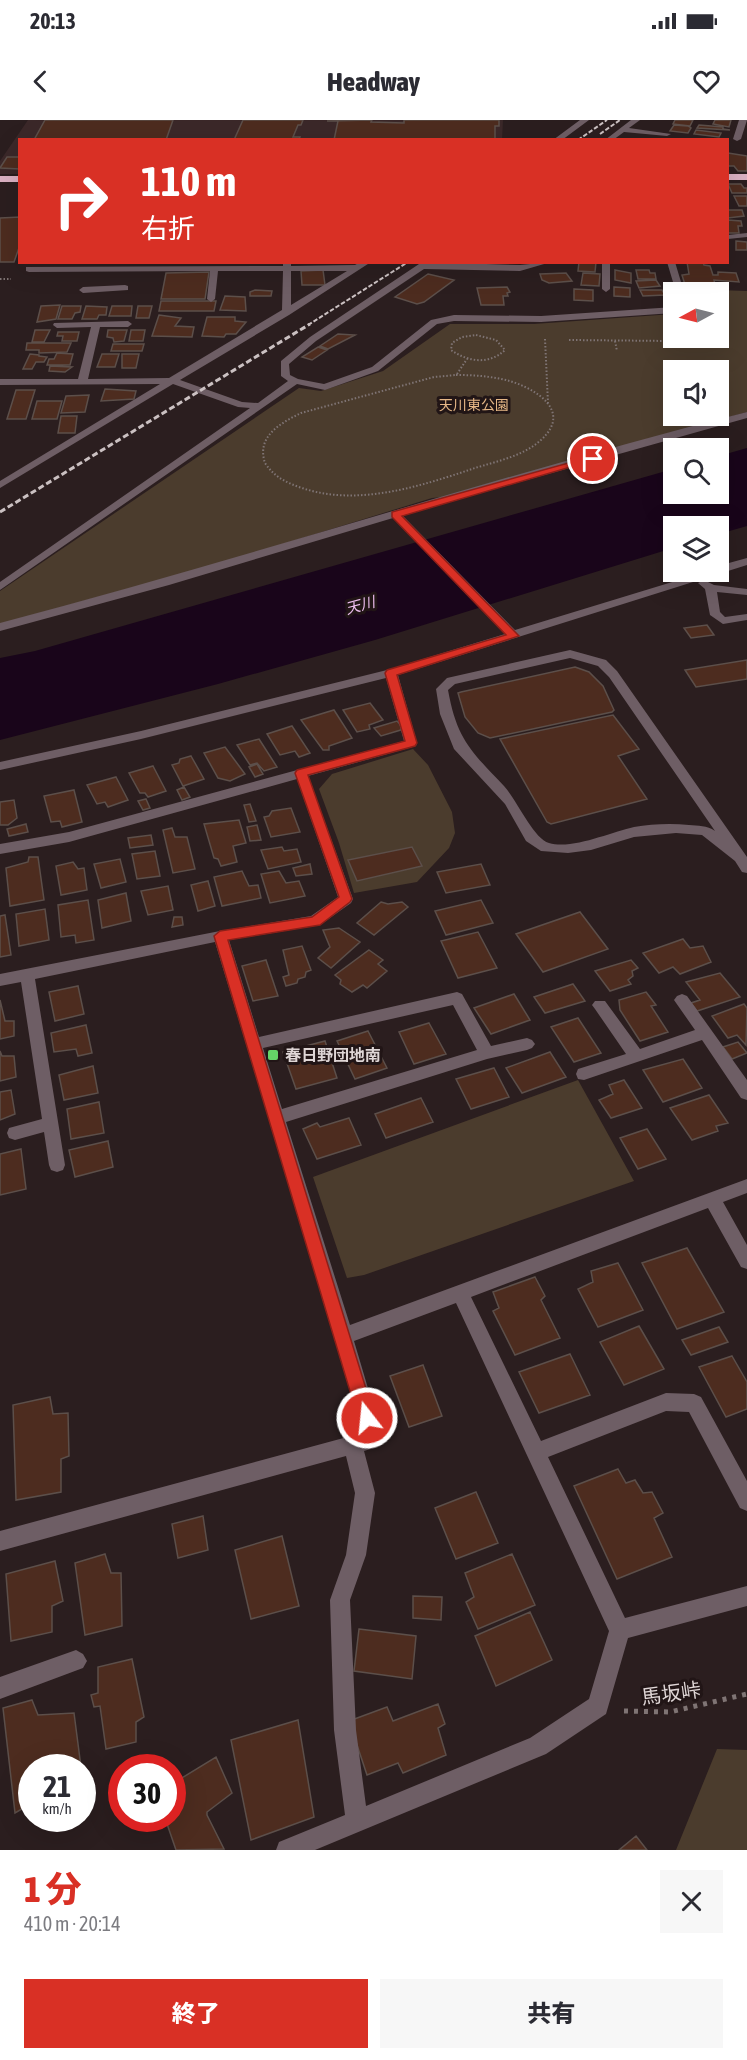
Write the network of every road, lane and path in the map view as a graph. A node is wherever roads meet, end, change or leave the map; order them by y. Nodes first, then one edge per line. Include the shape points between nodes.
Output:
1 (585, 120) edge
2 (636, 120) edge
3 (743, 120) edge
4 (623, 130) junction
5 (667, 134) dead end
6 (559, 138) edge
7 (611, 138) edge
8 (736, 139) dead end
9 (729, 177) edge
10 (747, 177) edge
11 (0, 179) edge
12 (18, 179) edge
13 (747, 235) edge
14 (729, 237) edge
15 (364, 264) edge
16 (425, 264) edge
17 (538, 264) edge
18 (606, 264) edge
19 (672, 264) edge
20 (286, 266) edge
21 (359, 268) junction
22 (29, 269) dead end
23 (109, 269) junction
24 (214, 269) junction
25 (677, 282) edge
26 (125, 288) dead end
27 (606, 289) dead end
28 (83, 290) dead end
29 (104, 290) junction
30 (211, 299) dead end
31 (663, 311) edge
32 (286, 313) junction
33 (96, 324) junction
34 (128, 324) dead end
35 (57, 325) dead end
36 (494, 339) junction
37 (504, 339) dead end
38 (545, 339) dead end
39 (568, 339) dead end
40 (615, 340) junction
41 (663, 341) edge
42 (616, 351) dead end
43 (467, 359) junction
44 (456, 375) junction
45 (174, 381) junction
46 (295, 381) junction
47 (0, 382) edge
48 (82, 382) junction
49 (548, 404) junction
50 (260, 406) junction
51 (747, 415) edge
52 (0, 484) edge
53 (395, 514) junction
54 (747, 561) edge
55 (729, 567) edge
56 (683, 582) edge
57 (702, 582) edge
58 (0, 587) edge
59 (711, 588) junction
60 (747, 592) edge
61 (747, 617) edge
62 (0, 627) edge
63 (514, 636) junction
64 (391, 673) junction
65 (0, 766) edge
66 (301, 773) junction
67 (0, 849) edge
68 (743, 863) edge
69 (220, 936) junction
70 (27, 975) junction
71 (0, 980) edge
72 (682, 1000) dead end
73 (600, 1005) dead end
74 (705, 1033) junction
75 (254, 1044) junction
76 (527, 1044) dead end
77 (487, 1053) junction
78 (636, 1056) junction
79 (584, 1074) dead end
80 (747, 1093) edge
81 (276, 1118) junction
82 (51, 1124) junction
83 (15, 1133) dead end
84 (57, 1165) dead end
85 (747, 1186) edge
86 (712, 1199) junction
87 (747, 1261) edge
88 (460, 1293) junction
89 (344, 1336) junction
90 (353, 1444) junction
91 (536, 1453) junction
92 (747, 1501) edge
93 (0, 1541) edge
94 (747, 1596) edge
95 (621, 1630) junction
96 (76, 1661) dead end
97 (0, 1688) edge
98 (747, 1694) edge
99 (598, 1706) junction
100 (357, 1821) junction
101 (287, 1850) edge

1 - 6 street
2 - 4 street
3 - 8 street
4 - 5 street
4 - 7 street
9 - 10 highway
11 - 12 highway
13 - 14 street
15 - 21 street
16 - 17 street via 520,268
16 - 46 street via 284,363 286,376
18 - 27 street
19 - 25 street
20 - 21 street
20 - 24 street
20 - 32 street
21 - 32 street
22 - 23 street
23 - 24 street
23 - 29 street
24 - 30 street
26 - 29 street
28 - 29 street
31 - 46 street via 541,319 454,318 434,322 375,369 325,387
32 - 45 street
33 - 34 street
33 - 35 street
33 - 48 street
36 - 37 path
36 - 43 path via 502,342 505,350 500,356
36 - 43 path via 476,335 452,343 451,350
38 - 49 path
39 - 40 path
40 - 41 path
40 - 42 path
43 - 44 path
44 - 49 path via 511,382 537,393
44 - 49 path via 434,377 301,413 270,431 263,456 281,479 299,488 338,496 371,495 532,448 553,427 554,415
45 - 48 street
45 - 50 street via 241,405
45 - 52 street
46 - 50 street
47 - 48 street
50 - 58 street
51 - 53 street
53 - 62 street via 165,583
53 - 63 street
54 - 55 street
56 - 63 street
57 - 59 street
59 - 60 street
59 - 61 street via 714,613 723,621
63 - 64 street
64 - 65 street
64 - 66 street via 411,743
66 - 67 street via 69,837
66 - 69 street via 346,899 315,921
68 - 68 street via 705,831 676,828 634,832 591,845 546,848 531,838 510,801 459,746 446,714 442,689 451,681 570,654 602,663
69 - 70 street
69 - 75 street
70 - 71 street
70 - 82 street
72 - 74 street
73 - 78 street
74 - 78 street
74 - 80 street
75 - 77 street via 457,998
75 - 81 street
76 - 77 street
77 - 81 street
78 - 79 street
81 - 89 street
82 - 83 street
82 - 84 street
85 - 86 street
86 - 87 street
86 - 88 street
88 - 89 street
88 - 91 street
89 - 90 street via 373,1439
90 - 93 street
90 - 100 street via 365,1493 356,1555 340,1600 345,1730
91 - 92 street via 666,1402 694,1403
91 - 95 street
94 - 95 street
95 - 99 street
96 - 97 street
98 - 99 path, 馬坂峠 via 688,1709 634,1713
99 - 100 street via 538,1746
100 - 101 street

